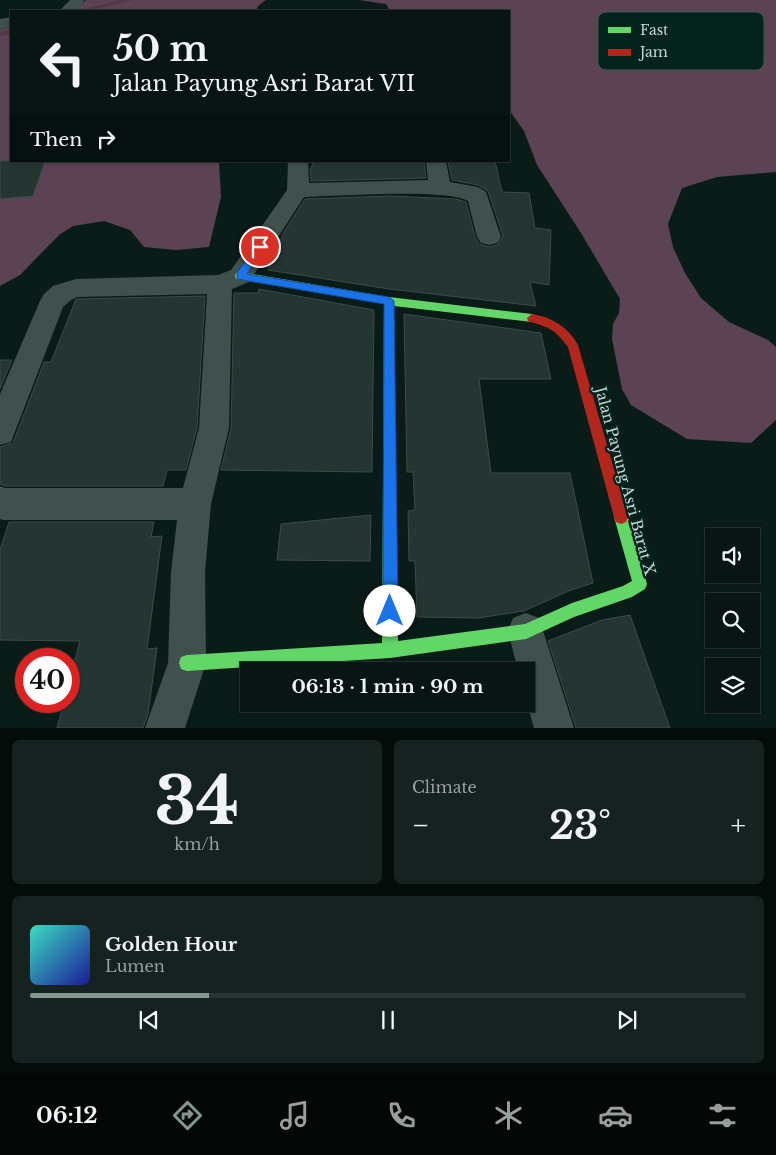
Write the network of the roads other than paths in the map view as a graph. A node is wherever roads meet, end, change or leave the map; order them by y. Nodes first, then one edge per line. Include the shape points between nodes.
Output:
1 (77, 0) edge
2 (67, 10) edge
3 (298, 162) edge
4 (436, 162) edge
5 (440, 187) junction
6 (298, 190) junction
7 (489, 237) dead end
8 (230, 280) junction
9 (389, 301) junction
10 (0, 432) edge
11 (0, 502) edge
12 (195, 504) junction
13 (526, 631) junction
14 (390, 650) junction
15 (188, 663) junction
16 (165, 728) edge
17 (554, 728) edge

1 - 2 street
3 - 6 street
4 - 5 street
5 - 6 street
5 - 7 street via 470,192 478,197
6 - 8 street
8 - 9 street
8 - 10 street via 76,288 62,293 53,301
8 - 12 street via 214,428
9 - 13 street, Jalan Payung Asri Barat X via 541,319 560,328 573,345 640,584
9 - 14 street
11 - 12 street
12 - 15 street via 188,572
13 - 14 street
13 - 17 street
14 - 15 street
15 - 16 street

